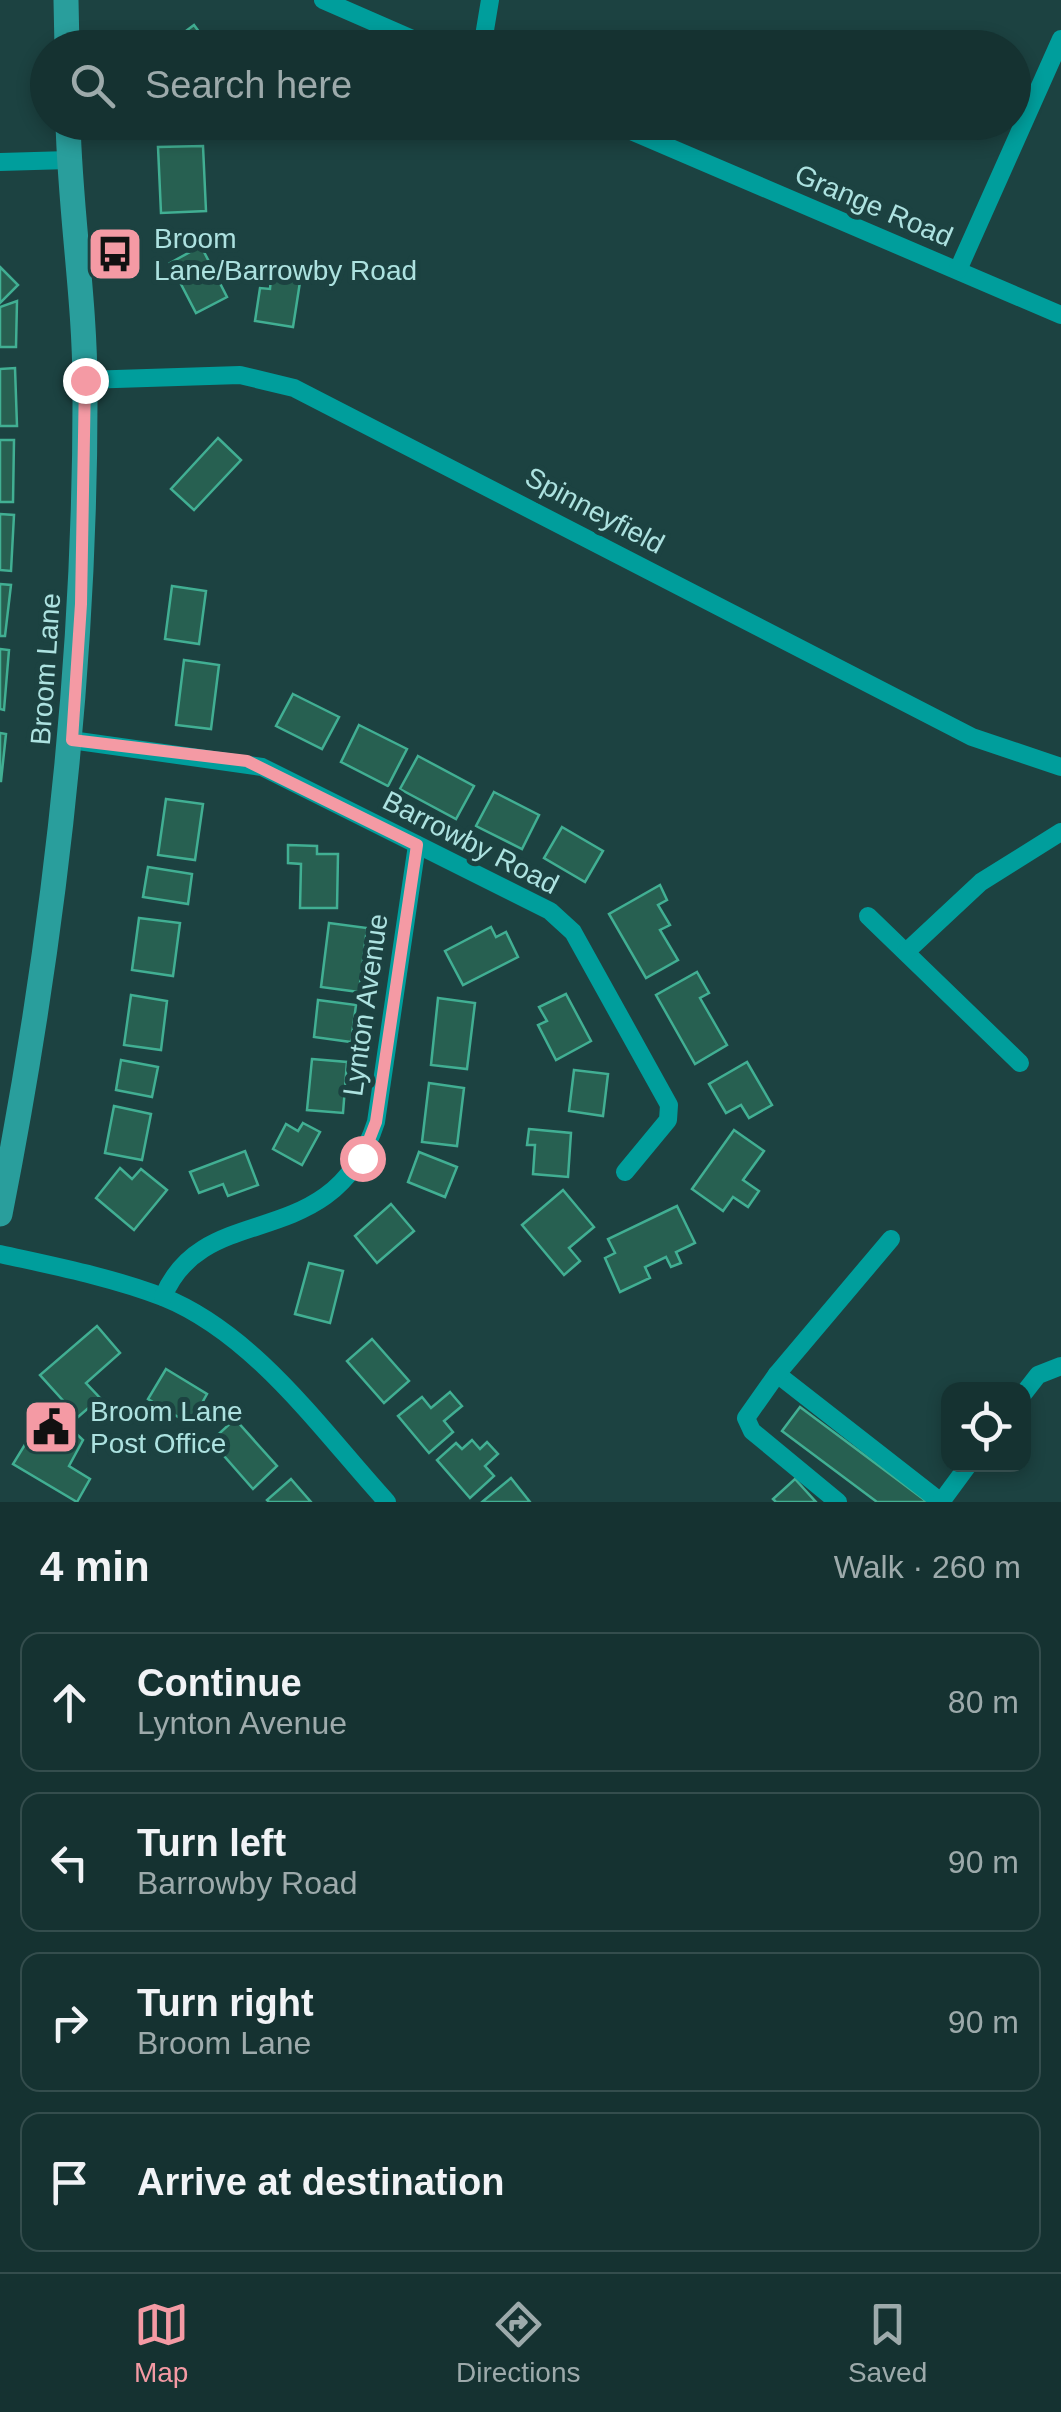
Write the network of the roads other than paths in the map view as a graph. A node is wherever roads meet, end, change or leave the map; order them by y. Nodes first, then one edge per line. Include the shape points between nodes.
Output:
1 (66, 0) edge
2 (323, 0) edge
3 (490, 0) edge
4 (67, 30) edge
5 (392, 30) edge
6 (485, 30) edge
7 (1061, 39) edge
8 (1031, 106) edge
9 (68, 140) edge
10 (652, 140) edge
11 (1016, 140) edge
12 (69, 160) junction
13 (0, 162) edge
14 (958, 270) junction
15 (1061, 315) edge
16 (85, 380) junction
17 (72, 740) junction
18 (1061, 767) edge
19 (1061, 832) edge
20 (417, 845) junction
21 (868, 916) dead end
22 (906, 952) junction
23 (1020, 1063) dead end
24 (625, 1172) dead end
25 (0, 1214) edge
26 (891, 1239) dead end
27 (0, 1254) edge
28 (163, 1297) junction
29 (1061, 1366) edge
30 (776, 1374) junction
31 (1031, 1384) edge
32 (964, 1472) edge
33 (387, 1502) edge
34 (838, 1502) edge
35 (941, 1502) edge

1 - 4 main road
2 - 5 street
3 - 6 street
7 - 8 street
9 - 12 main road, Broom Lane
10 - 14 street, Grange Road
11 - 14 street
12 - 13 street
12 - 16 main road, Broom Lane
14 - 15 street, Grange Road
16 - 17 main road, Broom Lane
16 - 18 street, Spinneyfield via 240,376 294,388 972,737
17 - 20 street, Barrowby Road via 247,761
17 - 25 main road, Broom Lane via 35,1022
19 - 22 street via 982,882
20 - 24 street, Barrowby Road via 550,911 572,932 669,1106 668,1120
20 - 28 street, Lynton Avenue via 376,1122 362,1158 319,1203 185,1259
21 - 22 street
22 - 23 street
26 - 30 street
27 - 28 street
28 - 33 street via 244,1350
29 - 31 street
30 - 34 street via 746,1418 752,1431
30 - 35 street
32 - 35 street

